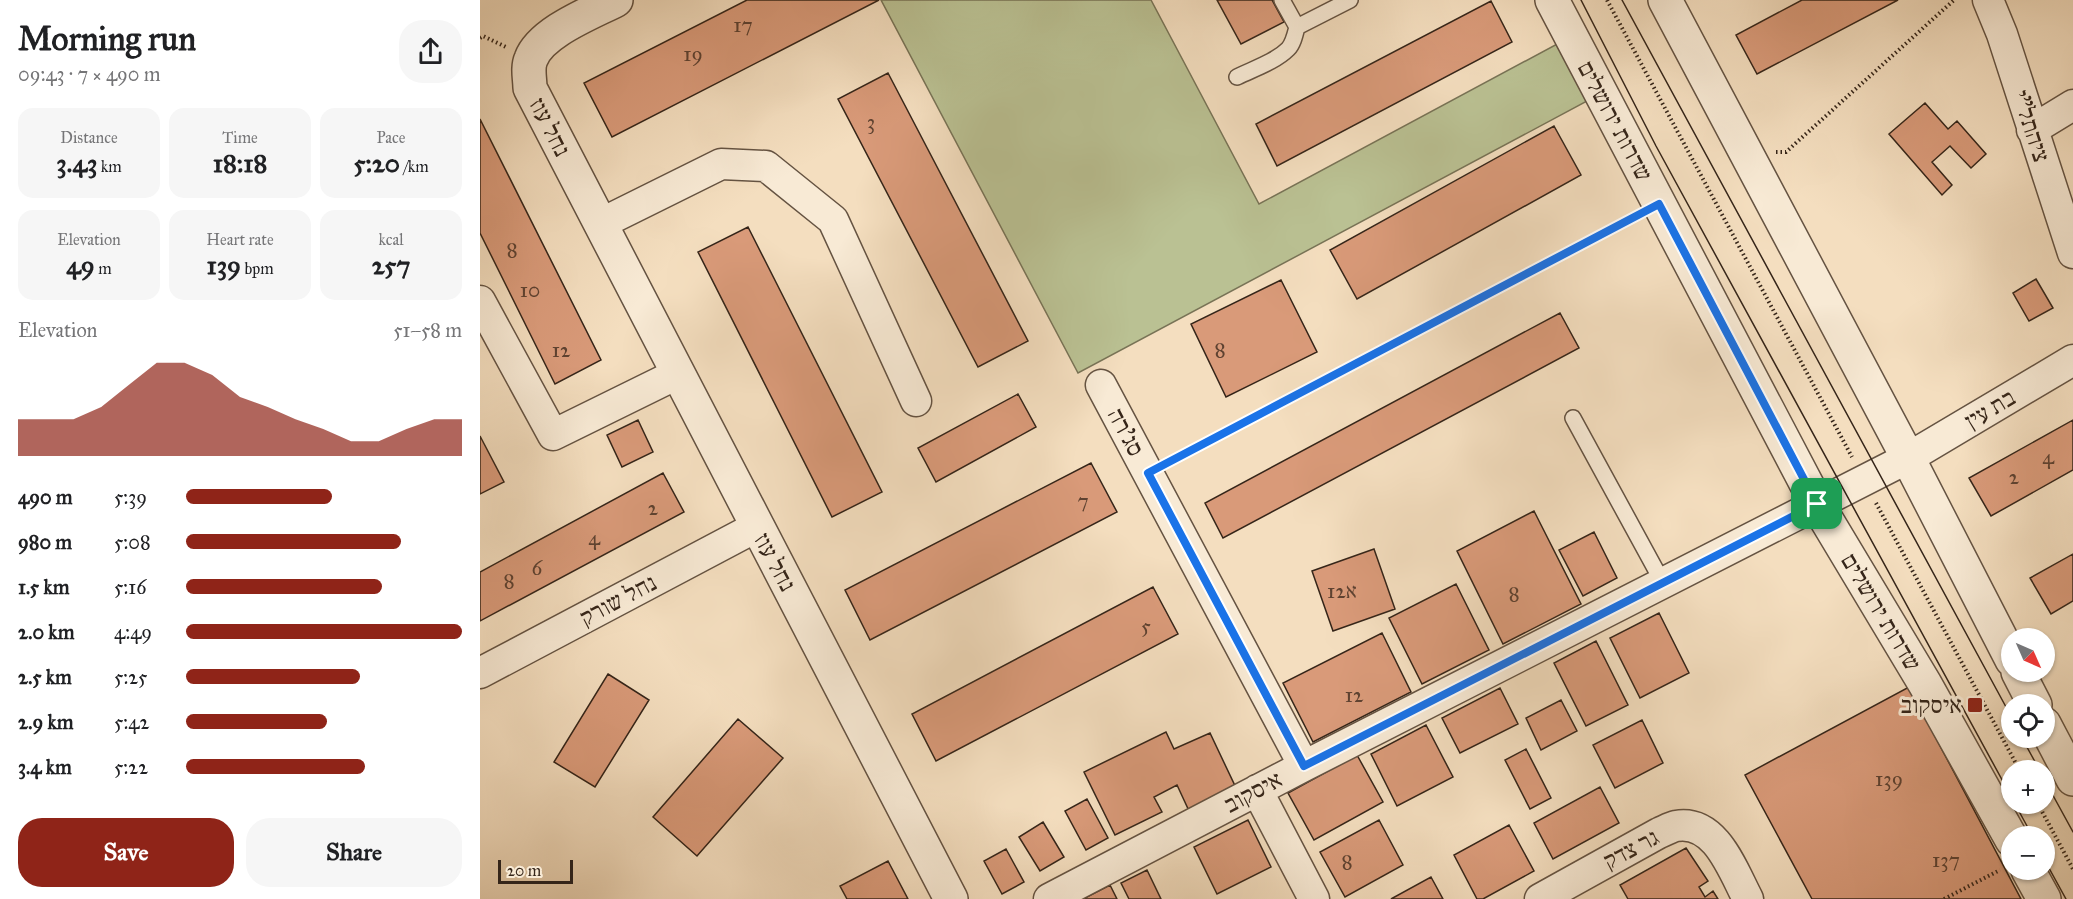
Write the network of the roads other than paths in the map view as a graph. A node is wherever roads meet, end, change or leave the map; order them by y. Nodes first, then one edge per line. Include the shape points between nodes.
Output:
1 (616, 0) edge
2 (1282, 0) edge
3 (1350, 0) edge
4 (1552, 0) edge
5 (1665, 0) edge
6 (1988, 0) edge
7 (1297, 27) junction
8 (1237, 77) dead end
9 (2073, 105) edge
10 (2032, 130) junction
11 (600, 224) junction
12 (2073, 253) edge
13 (480, 301) edge
14 (2073, 360) edge
15 (677, 374) junction
16 (1101, 385) dead end
17 (916, 401) dead end
18 (1573, 418) dead end
19 (1908, 458) junction
20 (1817, 504) junction
21 (756, 527) junction
22 (1663, 583) junction
23 (2001, 639) edge
24 (480, 673) edge
25 (2055, 745) edge
26 (1304, 766) junction
27 (2073, 779) edge
28 (1257, 790) junction
29 (2001, 835) edge
30 (2029, 880) edge
31 (951, 899) edge
32 (1049, 899) edge
33 (1314, 899) edge
34 (1540, 899) edge
35 (1748, 899) edge
36 (2044, 899) edge

1 - 11 street, נחל עוז via 548,38 535,51 528,67 530,88
2 - 7 lane
3 - 7 lane
4 - 20 street, שדרות ירושלים
5 - 19 street
6 - 10 street, ציהתל"י
7 - 8 lane via 1288,49
9 - 10 street
10 - 12 street, ציהתל"י
11 - 15 street, נחל עוז
11 - 17 street via 721,164 766,166 833,220
13 - 15 street via 553,435
14 - 19 street, בת עין
15 - 21 street, נחל עוז
16 - 26 street, סג'רה
18 - 22 lane
19 - 20 street, איסקוב
19 - 23 street
20 - 22 street, איסקוב
20 - 29 street, שדרות ירושלים via 1924,684
21 - 24 street, נחל שורק
21 - 31 street, נחל עוז
22 - 26 street, איסקוב
25 - 27 street
26 - 28 street, איסקוב
28 - 32 street, איסקוב
28 - 33 street
30 - 36 street, שדרות ירושלים
34 - 35 street, גר צדק via 1676,826 1694,826 1708,834 1719,846

